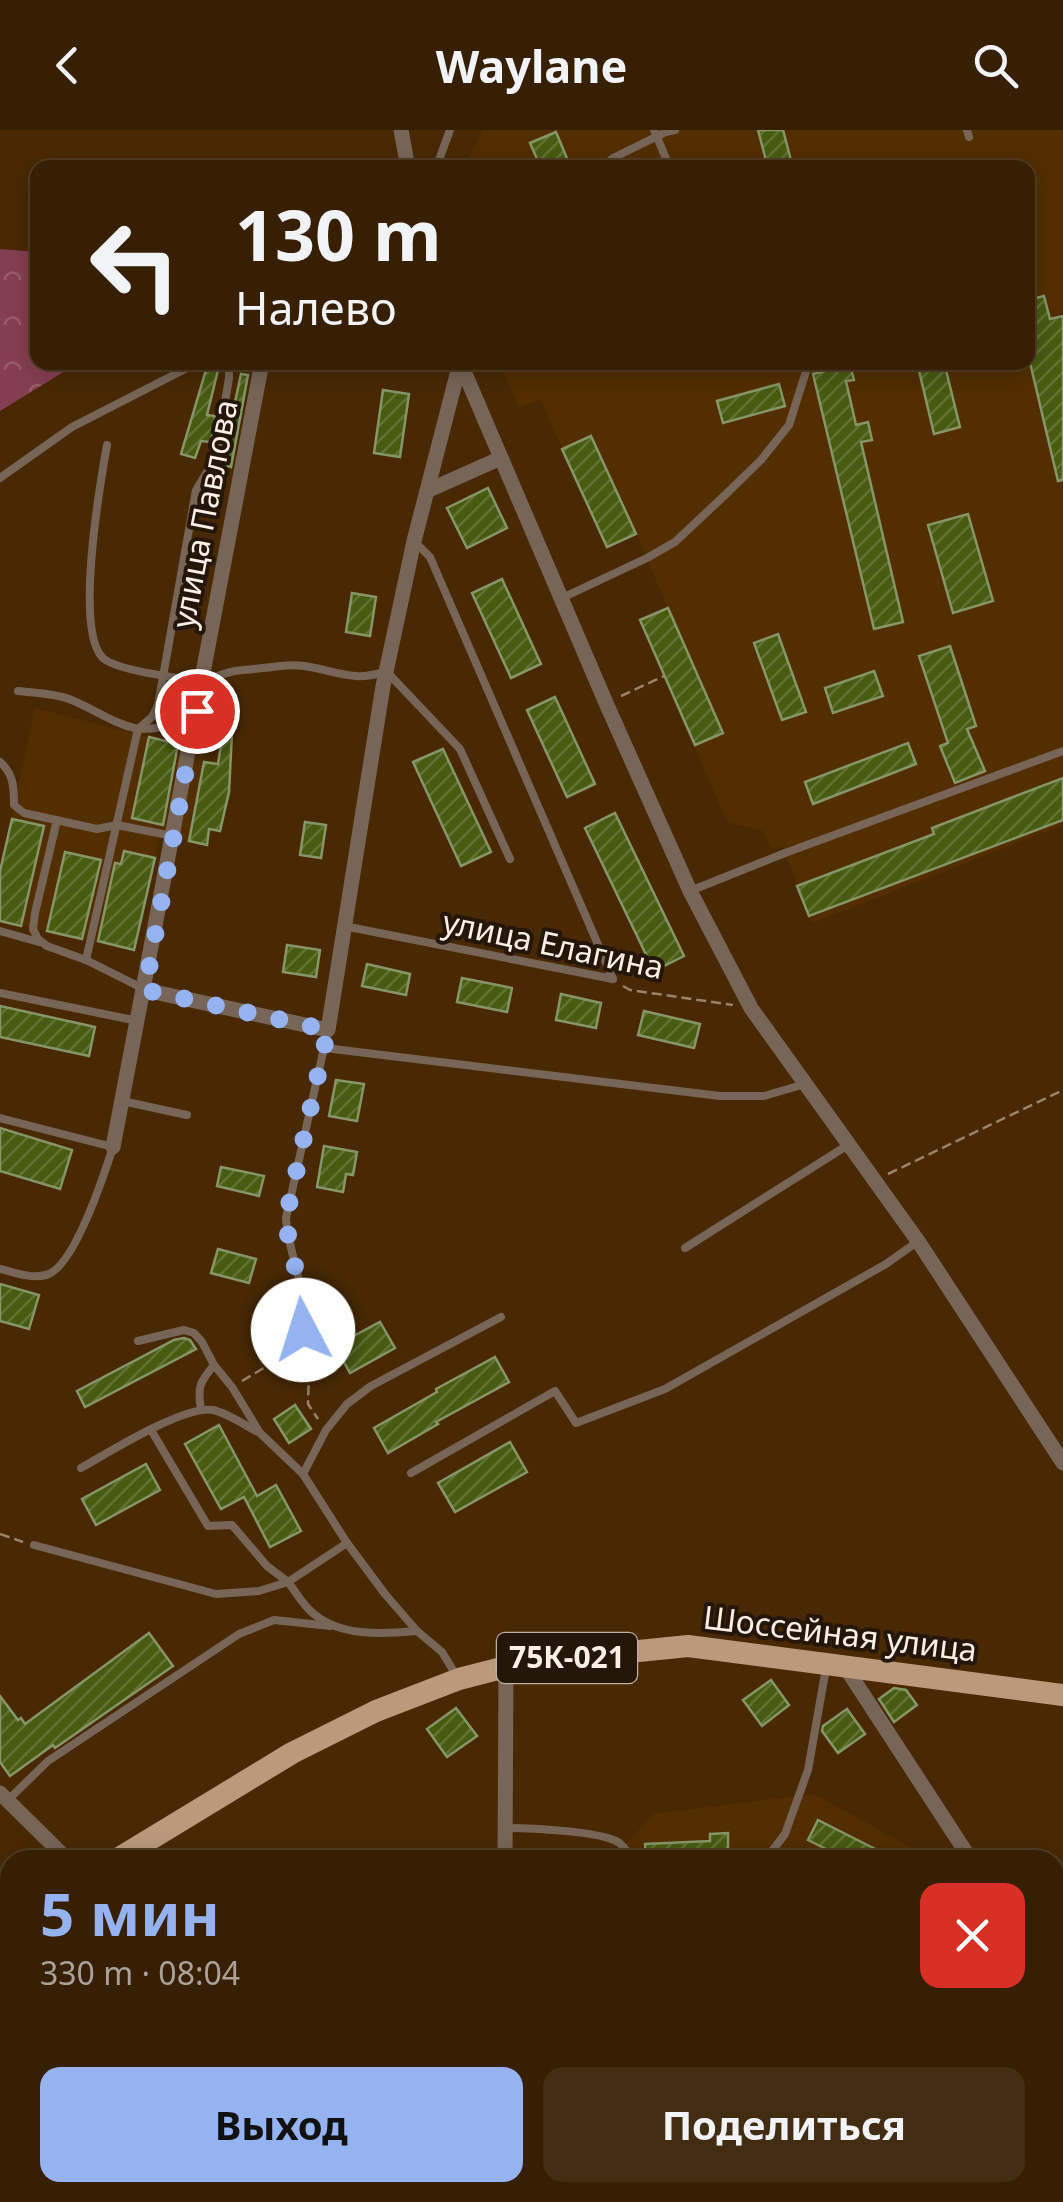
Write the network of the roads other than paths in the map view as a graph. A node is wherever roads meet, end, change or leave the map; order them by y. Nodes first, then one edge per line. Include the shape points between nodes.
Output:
1 (402, 130) edge
2 (450, 130) edge
3 (675, 130) edge
4 (654, 134) edge
5 (407, 160) edge
6 (439, 160) edge
7 (611, 160) edge
8 (666, 160) edge
9 (182, 370) edge
10 (229, 370) edge
11 (260, 370) edge
12 (458, 370) edge
13 (463, 370) edge
14 (806, 370) edge
15 (107, 445) dead end
16 (501, 458) junction
17 (0, 478) edge
18 (427, 491) junction
19 (414, 540) junction
20 (562, 599) junction
21 (386, 671) junction
22 (162, 674) junction
23 (202, 679) junction
24 (18, 691) dead end
25 (197, 711) junction
26 (138, 730) junction
27 (1063, 751) edge
28 (0, 762) edge
29 (57, 820) junction
30 (118, 825) junction
31 (173, 836) junction
32 (510, 859) dead end
33 (690, 891) junction
34 (344, 926) junction
35 (0, 931) edge
36 (44, 944) junction
37 (86, 960) junction
38 (145, 990) junction
39 (0, 993) edge
40 (138, 1021) junction
41 (328, 1030) junction
42 (324, 1048) junction
43 (805, 1084) junction
44 (122, 1101) junction
45 (186, 1115) dead end
46 (0, 1118) edge
47 (848, 1146) junction
48 (113, 1147) junction
49 (918, 1241) junction
50 (685, 1248) dead end
51 (0, 1268) edge
52 (501, 1317) dead end
53 (138, 1341) dead end
54 (298, 1348) road end
55 (214, 1365) junction
56 (201, 1409) junction
57 (151, 1430) junction
58 (260, 1433) junction
59 (1063, 1464) edge
60 (81, 1468) dead end
61 (303, 1474) junction
62 (411, 1474) dead end
63 (346, 1543) junction
64 (34, 1545) road end
65 (288, 1582) junction
66 (331, 1626) junction
67 (417, 1631) junction
68 (835, 1664) junction
69 (506, 1667) junction
70 (459, 1679) junction
71 (1063, 1695) edge
72 (4, 1797) edge
73 (505, 1828) junction
74 (58, 1850) edge
75 (132, 1850) edge
76 (504, 1850) edge
77 (625, 1850) edge
78 (773, 1850) edge
79 (963, 1850) edge

1 - 5 street
2 - 6 lane
3 - 4 lane
4 - 7 lane
4 - 8 lane
9 - 17 lane via 72,427
10 - 22 lane via 216,457 196,490
11 - 23 street, улица Павлова
12 - 18 street
13 - 16 street
14 - 20 lane via 789,425 675,542
15 - 22 lane via 89,598 95,642 102,657 119,666
16 - 18 street
16 - 20 street
18 - 19 street
19 - 21 street
19 - 34 lane, улица Елагина via 430,556 613,980
20 - 33 street
21 - 23 lane via 356,678 290,664
21 - 32 lane via 460,749
21 - 34 street
22 - 23 lane
22 - 26 lane via 158,705
23 - 25 street, улица Павлова
24 - 26 lane via 71,699
25 - 26 lane via 183,722
25 - 31 street, улица Павлова
26 - 30 lane
27 - 33 lane
28 - 29 lane via 14,784 14,806
29 - 30 lane via 97,829
29 - 36 lane via 33,929
30 - 31 lane
30 - 37 lane
31 - 38 street, улица Павлова
33 - 43 street via 752,1008
34 - 41 street
35 - 36 lane
36 - 37 lane
37 - 38 lane
38 - 40 street, улица Павлова
38 - 41 street
39 - 40 lane
40 - 44 street, улица Павлова
41 - 42 lane
42 - 43 lane via 720,1096 764,1096
42 - 54 lane via 286,1218 304,1308
43 - 47 street
44 - 45 lane
44 - 48 street, улица Павлова
46 - 48 lane
47 - 49 street
47 - 50 lane
48 - 51 lane via 94,1204 64,1261 51,1274 34,1277
49 - 59 street
49 - 62 lane via 665,1389 576,1423 555,1391
52 - 61 lane via 348,1404
53 - 55 lane via 194,1333
55 - 56 lane via 201,1380
55 - 58 lane
56 - 57 lane
56 - 58 lane
57 - 60 lane
57 - 65 lane via 208,1526 232,1525
58 - 61 lane
61 - 63 lane
63 - 65 lane
63 - 67 lane
64 - 65 lane via 216,1594
65 - 66 lane via 310,1612
66 - 67 lane
66 - 72 lane via 274,1620 239,1634
67 - 70 lane
68 - 69 main road, Шоссейная улица / 75К-021 via 688,1646
68 - 71 main road, Шоссейная улица / 75К-021
68 - 78 lane via 808,1770
68 - 79 street
69 - 70 main road, Шоссейная улица / 75К-021
69 - 73 street
70 - 75 main road, Шоссейная улица / 75К-021 via 292,1753
72 - 74 street
73 - 76 street
73 - 77 lane via 602,1838

